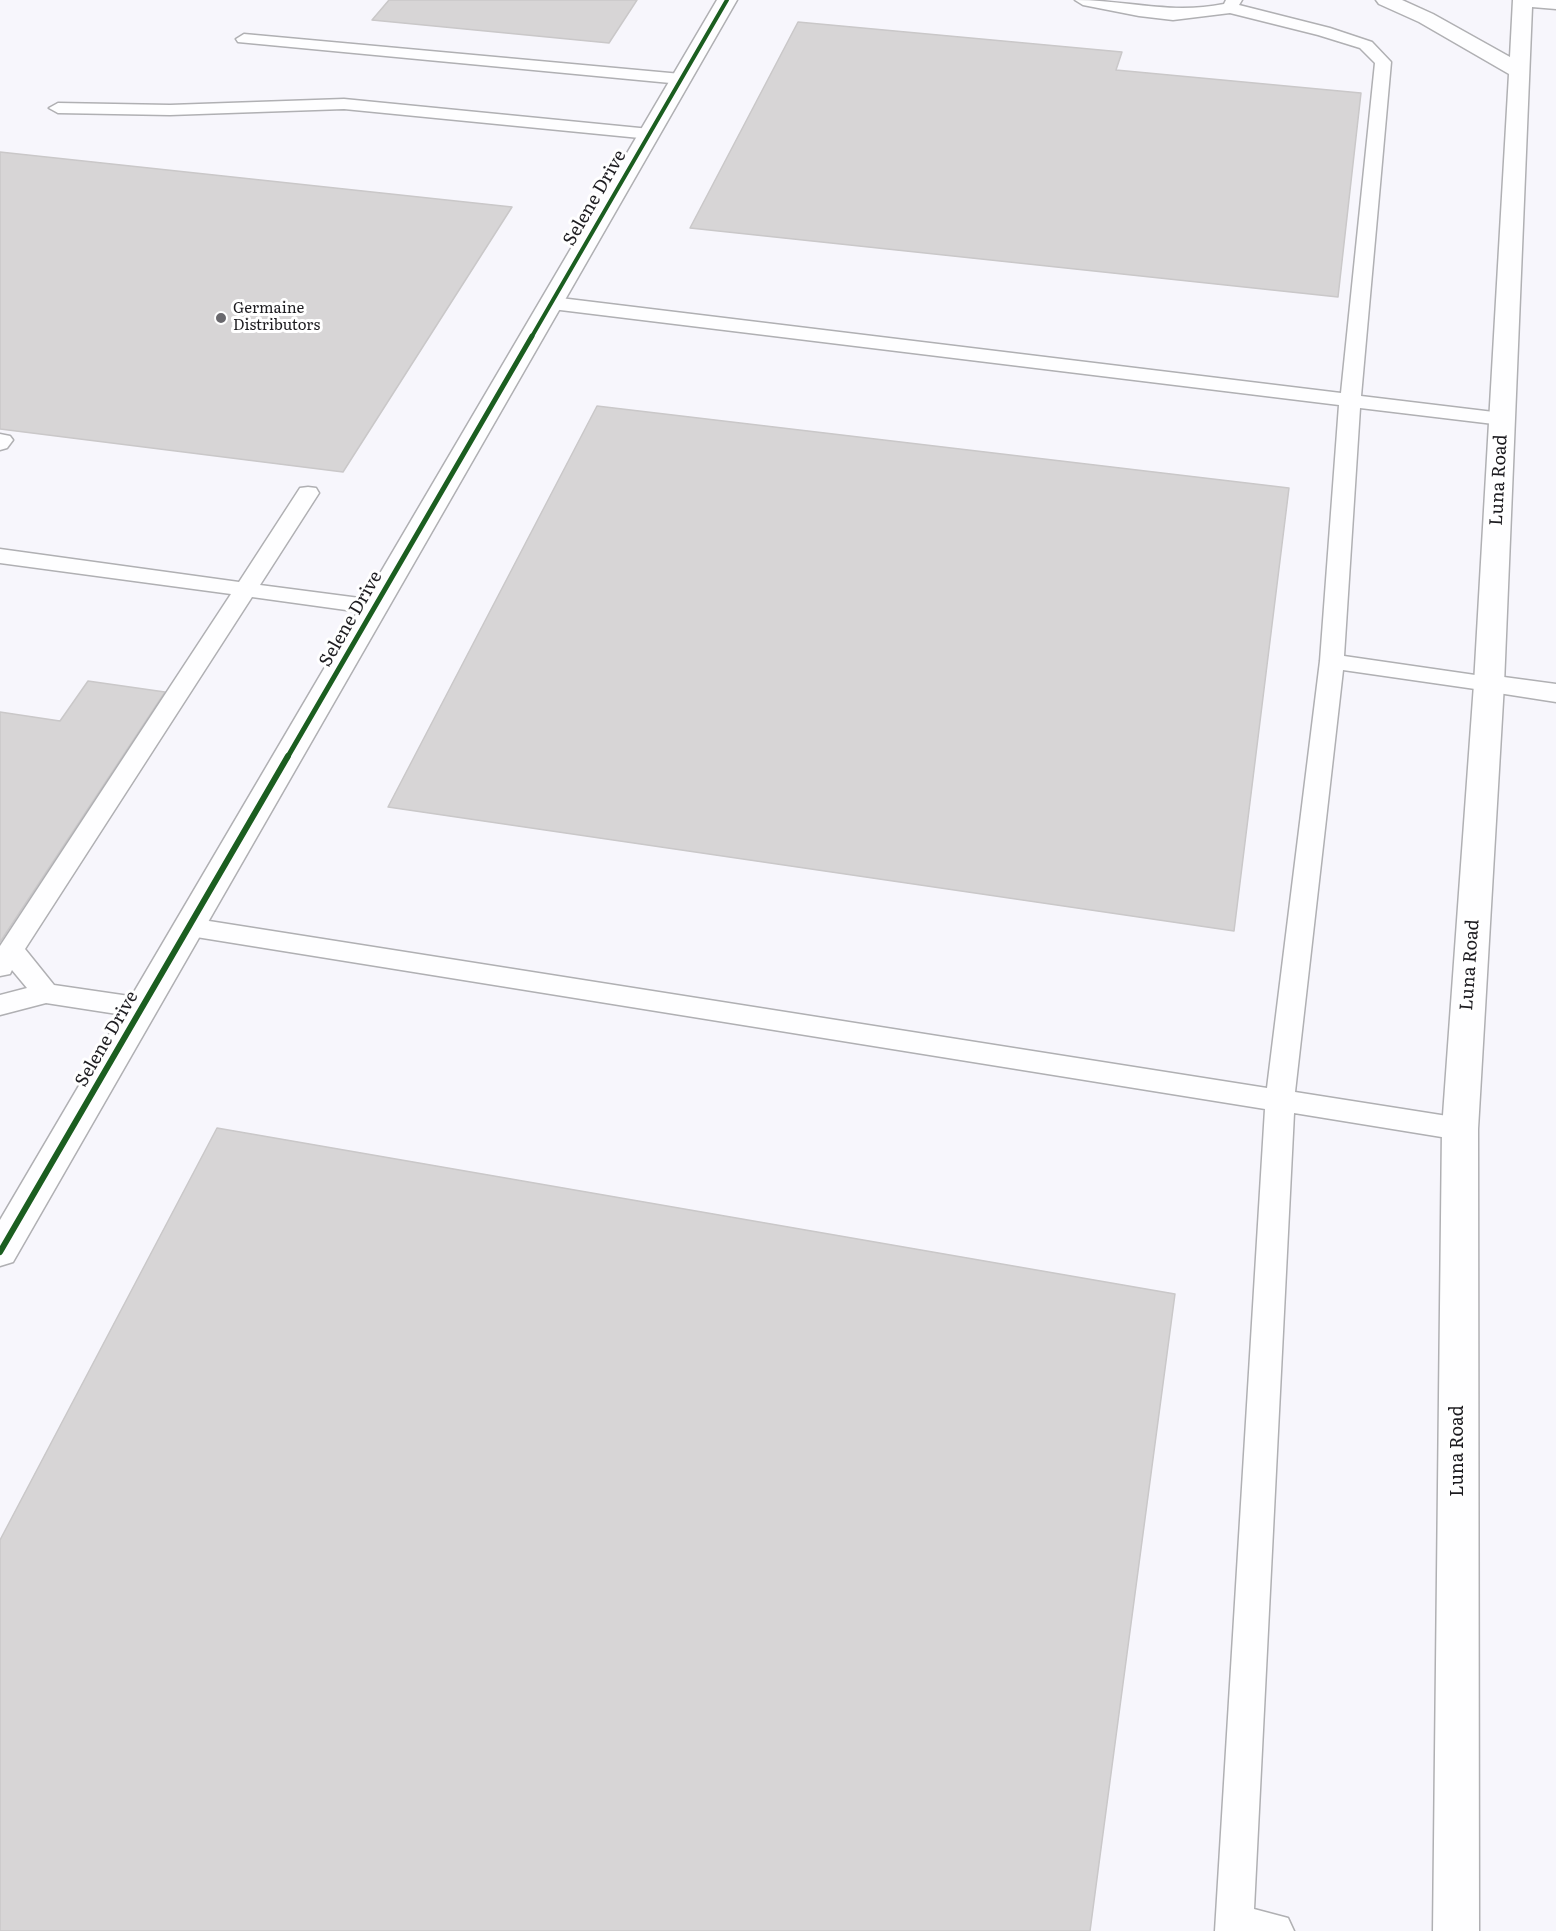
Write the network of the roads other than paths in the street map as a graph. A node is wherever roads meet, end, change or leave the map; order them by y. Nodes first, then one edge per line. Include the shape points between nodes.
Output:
1 (727, 0) edge
2 (1083, 0) edge
3 (1386, 0) edge
4 (1524, 0) edge
5 (1556, 3) edge
6 (1232, 4) edge
7 (244, 39) dead end
8 (1521, 72) junction
9 (681, 79) junction
10 (58, 108) dead end
11 (650, 134) junction
12 (552, 303) junction
13 (1350, 401) junction
14 (1503, 420) junction
15 (308, 493) dead end
16 (0, 556) edge
17 (245, 589) junction
18 (375, 607) junction
19 (1332, 661) junction
20 (1489, 684) junction
21 (1556, 693) edge
22 (190, 927) junction
23 (6, 959) edge
24 (46, 993) junction
25 (0, 1005) edge
26 (143, 1008) junction
27 (1280, 1101) junction
28 (1460, 1129) junction
29 (0, 1252) edge
30 (1234, 1927) edge
31 (1275, 1931) edge
32 (1456, 1931) edge

1 - 9 main road, Selene Drive
2 - 6 lane via 1153,15 1196,16
3 - 8 main road
4 - 5 main road
4 - 8 main road, Luna Road
6 - 13 lane via 1366,45 1383,62
7 - 9 lane
8 - 14 main road, Luna Road via 1511,205
9 - 11 main road, Selene Drive
10 - 11 lane via 170,110 344,104
11 - 12 main road, Selene Drive
12 - 13 lane
12 - 18 main road, Selene Drive
13 - 14 lane
13 - 19 lane
14 - 20 main road, Luna Road
15 - 17 lane
16 - 17 lane
17 - 18 lane
17 - 23 lane
18 - 22 main road, Selene Drive
19 - 20 lane
19 - 27 lane
20 - 21 main road
20 - 28 main road, Luna Road
22 - 26 main road, Selene Drive
22 - 27 lane
23 - 24 lane
24 - 25 lane
24 - 26 lane
26 - 29 main road, Selene Drive
27 - 28 lane
27 - 30 lane
28 - 32 main road, Luna Road
30 - 31 lane

